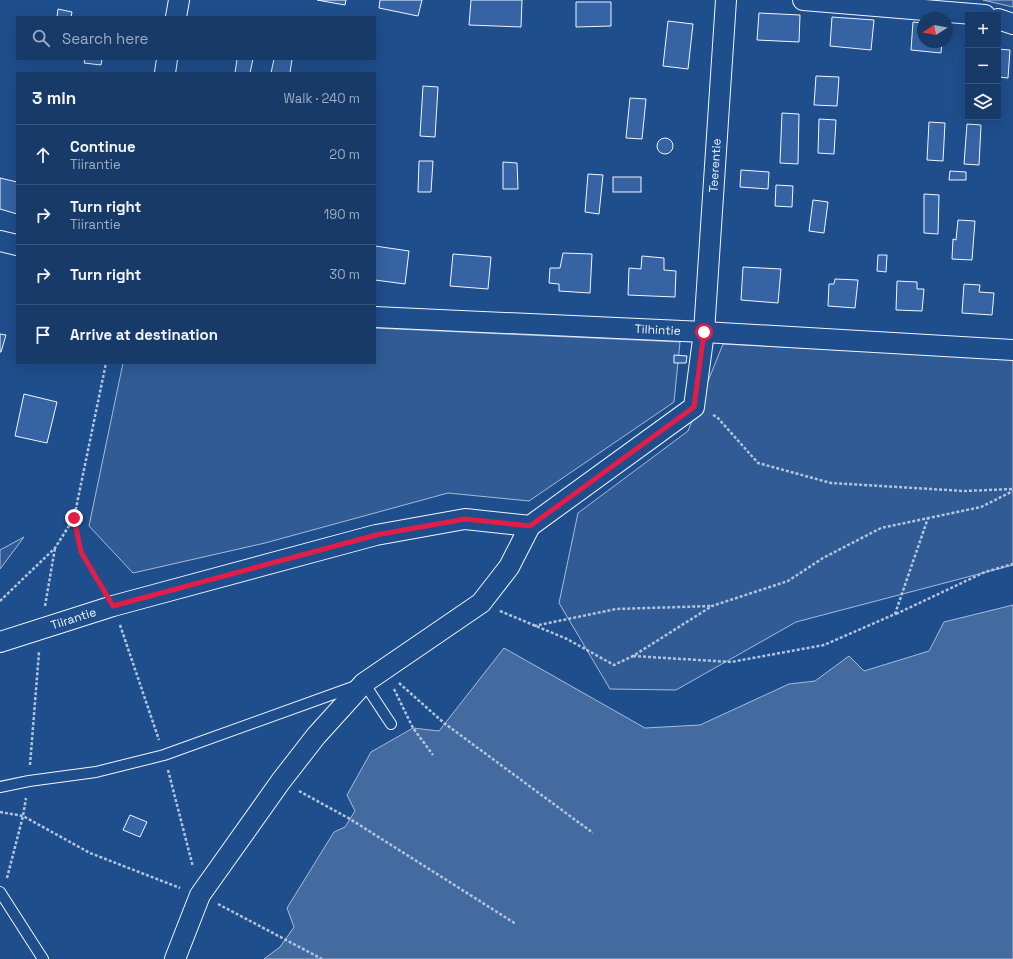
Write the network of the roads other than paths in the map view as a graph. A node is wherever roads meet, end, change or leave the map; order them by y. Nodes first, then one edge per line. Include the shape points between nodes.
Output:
1 (179, 0) edge
2 (726, 0) edge
3 (803, 0) edge
4 (965, 13) edge
5 (176, 16) edge
6 (1001, 20) edge
7 (1013, 24) edge
8 (168, 60) edge
9 (165, 72) edge
10 (0, 241) edge
11 (16, 245) edge
12 (376, 317) edge
13 (704, 332) junction
14 (1013, 350) edge
15 (530, 526) junction
16 (0, 642) edge
17 (364, 683) junction
18 (391, 724) dead end
19 (0, 787) edge
20 (1, 894) edge
21 (43, 959) edge
22 (175, 959) edge

1 - 5 street
2 - 13 street, Teerentie
3 - 4 street
6 - 7 street
8 - 9 street
10 - 11 street
12 - 13 street, Tilhintie
13 - 14 street, Tilhintie
13 - 15 street via 694,407
15 - 16 street, Tiirantie via 465,519 376,535 113,606
15 - 17 street via 509,567 481,602
17 - 18 lane
17 - 19 lane via 164,755 96,772
17 - 22 street via 316,736 281,781 200,895
20 - 21 lane

